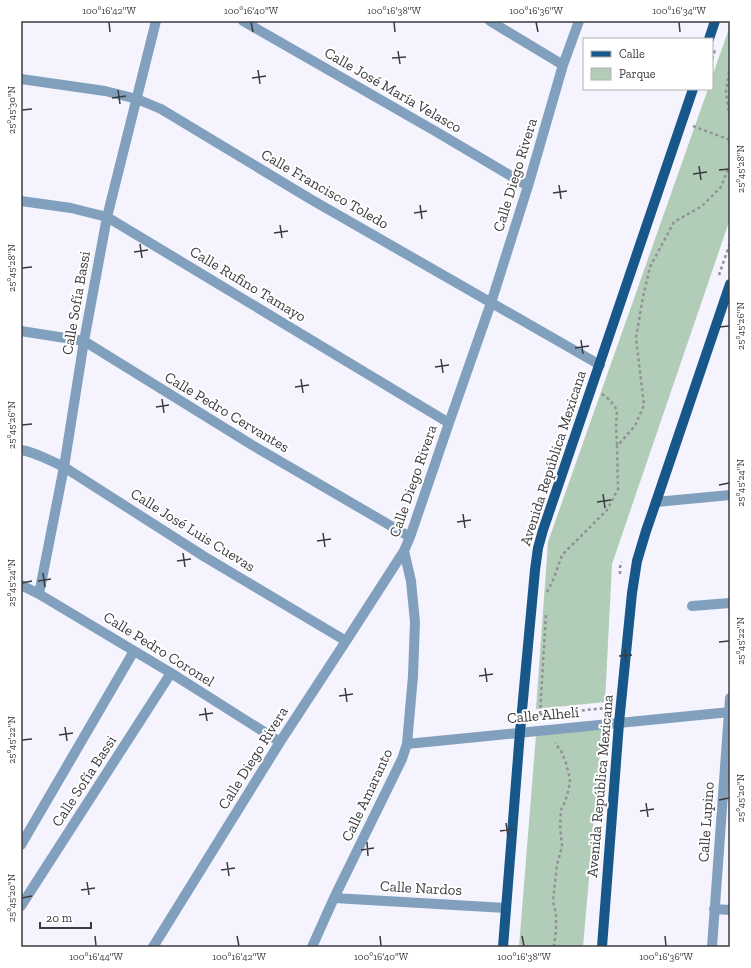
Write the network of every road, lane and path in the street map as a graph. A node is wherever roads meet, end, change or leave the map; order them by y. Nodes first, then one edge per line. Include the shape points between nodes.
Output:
1 (156, 21) edge
2 (243, 21) edge
3 (490, 21) edge
4 (579, 21) edge
5 (715, 21) edge
6 (709, 38) edge
7 (563, 65) junction
8 (730, 66) edge
9 (21, 79) edge
10 (692, 90) edge
11 (137, 99) junction
12 (730, 121) edge
13 (689, 124) dead end
14 (730, 140) edge
15 (730, 164) edge
16 (528, 186) junction
17 (21, 201) edge
18 (107, 217) junction
19 (730, 243) edge
20 (717, 281) dead end
21 (730, 284) edge
22 (491, 303) junction
23 (21, 331) edge
24 (84, 341) junction
25 (600, 365) junction
26 (600, 393) dead end
27 (449, 423) junction
28 (618, 446) junction
29 (21, 450) edge
30 (64, 467) junction
31 (730, 495) edge
32 (656, 502) junction
33 (410, 537) junction
34 (404, 551) junction
35 (623, 559) dead end
36 (620, 574) dead end
37 (21, 585) edge
38 (39, 594) junction
39 (547, 598) dead end
40 (730, 603) edge
41 (547, 606) dead end
42 (692, 606) dead end
43 (346, 641) junction
44 (134, 651) junction
45 (171, 673) junction
46 (730, 698) edge
47 (611, 707) dead end
48 (730, 712) edge
49 (540, 714) junction
50 (530, 715) dead end
51 (620, 723) junction
52 (520, 732) junction
53 (554, 741) dead end
54 (280, 742) junction
55 (407, 744) junction
56 (21, 845) edge
57 (334, 898) junction
58 (21, 906) edge
59 (506, 908) junction
60 (714, 909) junction
61 (730, 910) edge
62 (153, 947) edge
63 (312, 947) edge
64 (503, 947) edge
65 (554, 947) edge
66 (602, 947) edge
67 (712, 947) edge

1 - 11 street, Calle Sofía Bassi
2 - 16 street, Calle José María Velasco
3 - 7 street
4 - 7 street, Calle Diego Rivera
5 - 6 main road
7 - 16 street, Calle Diego Rivera
8 - 12 path via 726,92
9 - 11 street, Calle Francisco Toledo via 105,91
10 - 25 main road, Avenida República Mexicana
11 - 18 street, Calle Sofía Bassi
11 - 22 street, Calle Francisco Toledo via 161,109
13 - 14 path
15 - 28 path via 722,187 702,206 674,222 650,267 636,338 644,405 635,426
16 - 22 street, Calle Diego Rivera
17 - 18 street, Calle Rufino Tamayo via 71,208
18 - 24 street, Calle Sofía Bassi
18 - 27 street, Calle Rufino Tamayo
19 - 20 path
21 - 32 main road, Avenida República Mexicana
22 - 25 street, Calle Francisco Toledo
22 - 27 street, Calle Diego Rivera
23 - 24 street, Calle Pedro Cervantes
24 - 30 street, Calle Sofía Bassi
24 - 33 street, Calle Pedro Cervantes via 252,445
25 - 52 main road, Avenida República Mexicana via 538,548
26 - 28 path via 610,400 617,410
27 - 33 street, Calle Diego Rivera
28 - 39 path via 618,489 607,510 562,555
29 - 30 street, Calle José Luis Cuevas
30 - 38 street, Calle Sofía Bassi
30 - 43 street, Calle José Luis Cuevas via 206,557
31 - 32 street
32 - 51 main road, Avenida República Mexicana via 637,561
33 - 34 street, Calle Diego Rivera
34 - 43 street, Calle Diego Rivera
34 - 55 street, Calle Amaranto via 411,581 415,622
35 - 36 path
37 - 38 street, Calle Pedro Coronel
38 - 44 street, Calle Pedro Coronel
40 - 42 street
41 - 49 path
43 - 54 street, Calle Diego Rivera
44 - 45 street, Calle Pedro Coronel
44 - 56 street
45 - 54 street, Calle Pedro Coronel
45 - 58 street, Calle Sofía Bassi
46 - 48 street, Calle Lupino
47 - 49 path
48 - 51 street, Calle Alhelí
48 - 60 street, Calle Lupino
49 - 50 path
51 - 52 street, Calle Alhelí
51 - 66 main road, Avenida República Mexicana
52 - 55 street, Calle Alhelí
52 - 59 main road, Avenida República Mexicana
53 - 65 path via 561,751 570,779 561,810 562,846 553,901 556,914
54 - 62 street, Calle Diego Rivera
55 - 57 street, Calle Amaranto
57 - 59 street, Calle Nardos
57 - 63 street, Calle Amaranto
59 - 64 main road, Avenida República Mexicana
60 - 61 street
60 - 67 street, Calle Lupino

